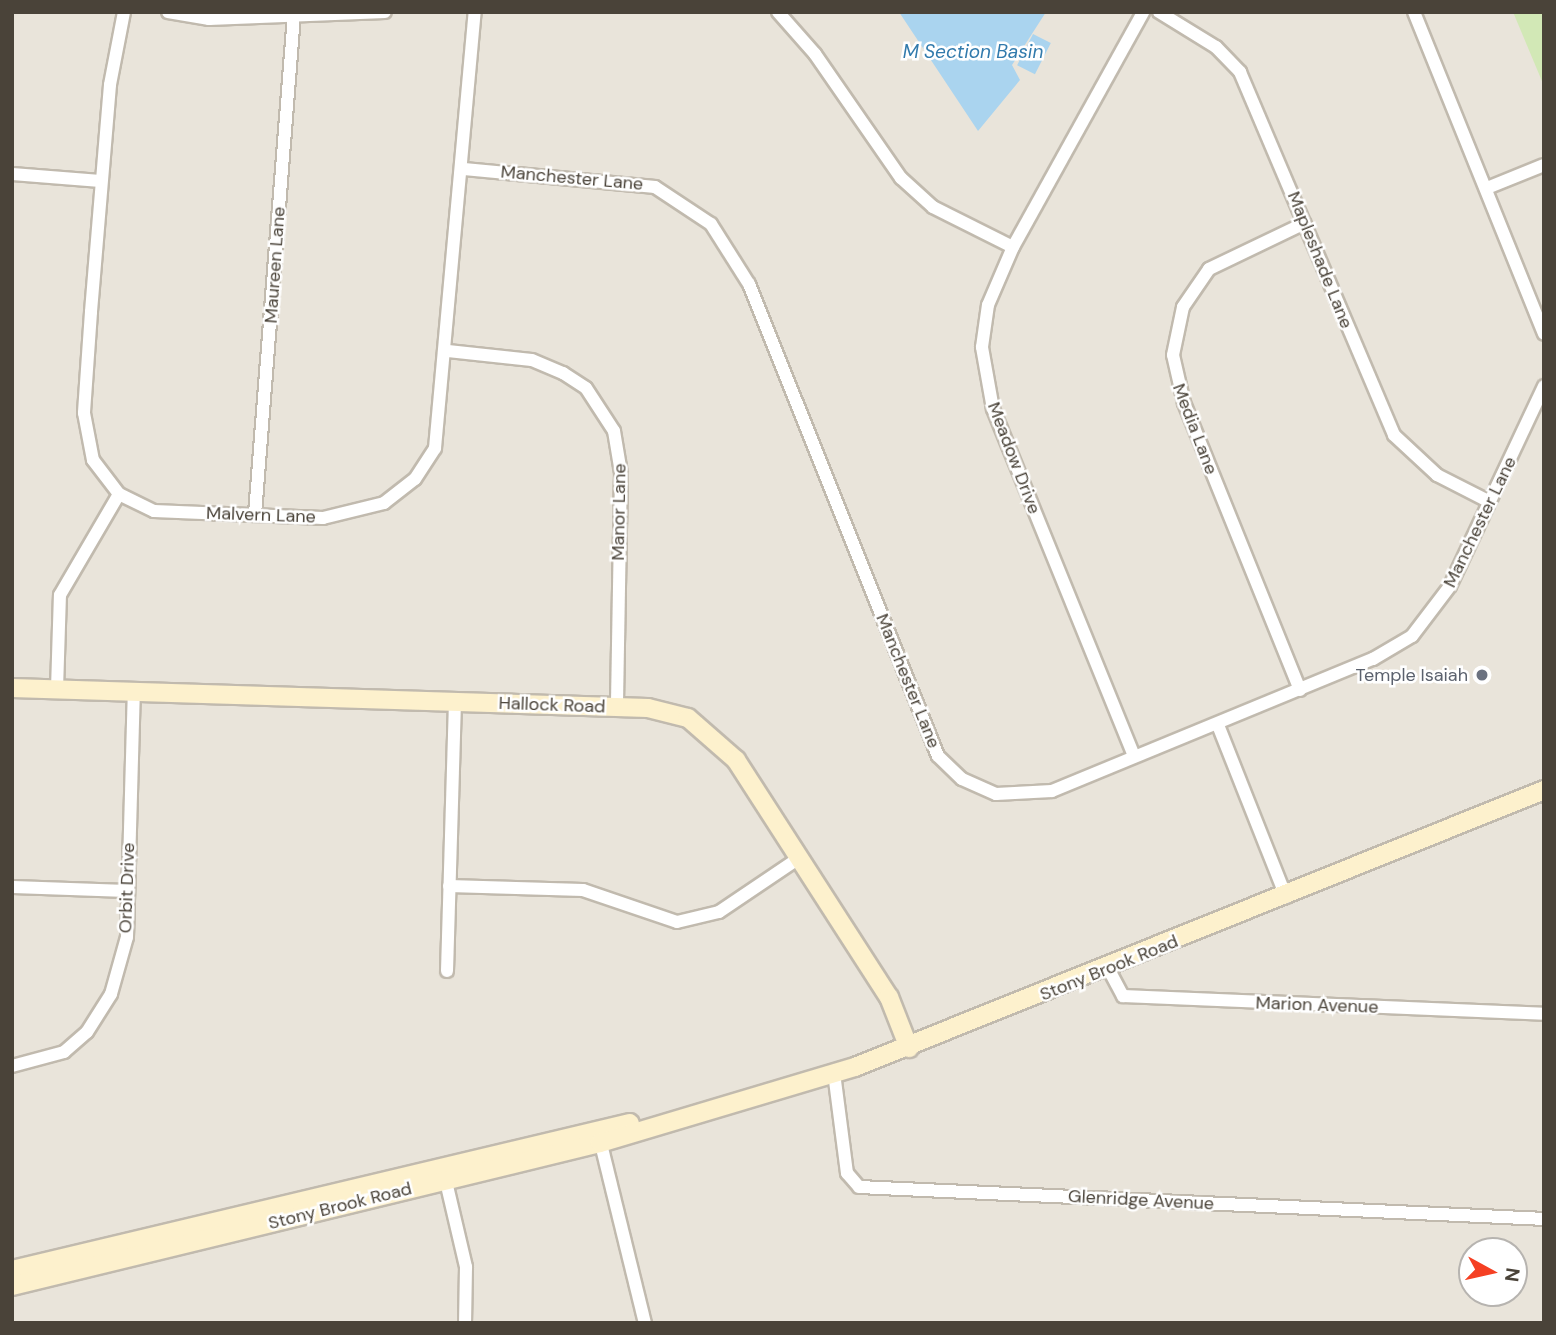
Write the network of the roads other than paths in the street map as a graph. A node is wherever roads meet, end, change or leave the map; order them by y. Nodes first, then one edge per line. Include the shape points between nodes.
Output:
1 (124, 12) edge
2 (168, 12) edge
3 (384, 12) edge
4 (475, 12) edge
5 (778, 12) edge
6 (1143, 12) edge
7 (1158, 12) edge
8 (1414, 12) edge
9 (294, 15) junction
10 (1544, 165) edge
11 (464, 169) junction
12 (12, 174) edge
13 (101, 181) junction
14 (1487, 188) junction
15 (1305, 223) junction
16 (1013, 247) junction
17 (1544, 334) edge
18 (448, 351) junction
19 (1544, 386) edge
20 (119, 494) junction
21 (1488, 501) junction
22 (255, 514) junction
23 (12, 688) edge
24 (57, 689) junction
25 (1300, 690) junction
26 (134, 692) junction
27 (455, 702) junction
28 (617, 707) junction
29 (1218, 725) junction
30 (1135, 756) junction
31 (1544, 790) edge
32 (799, 858) junction
33 (449, 886) junction
34 (12, 887) edge
35 (128, 891) junction
36 (1286, 897) junction
37 (1108, 968) junction
38 (447, 971) dead end
39 (1544, 1014) edge
40 (909, 1048) junction
41 (12, 1066) edge
42 (834, 1073) junction
43 (598, 1135) junction
44 (444, 1173) junction
45 (1544, 1219) edge
46 (210, 1230) junction
47 (12, 1270) edge
48 (12, 1286) edge
49 (465, 1323) edge
50 (645, 1323) edge

1 - 13 street, Malvern Lane
2 - 9 street via 209,19
3 - 9 street
4 - 11 street, Malvern Lane
5 - 16 street via 815,54 901,178 933,208
6 - 16 street, Meadow Drive
7 - 15 street, Mapleshade Lane via 1216,47 1240,72
8 - 14 street
9 - 22 street, Maureen Lane
10 - 14 street
11 - 18 street, Malvern Lane
11 - 30 street, Manchester Lane via 655,187 701,214 721,235 749,284 948,771 979,788 1025,796
12 - 13 street
13 - 20 street, Malvern Lane via 85,413 93,460
14 - 17 street
15 - 21 street, Mapleshade Lane via 1394,435 1437,475
15 - 25 street, Media Lane via 1245,246 1209,269 1183,307 1173,355 1184,403
16 - 30 street, Meadow Drive via 983,326 987,387
18 - 22 street, Malvern Lane via 435,448 415,479 384,503 348,517
18 - 28 street, Manor Lane via 532,360 554,369 586,388 614,430 621,473
19 - 21 street, Manchester Lane
20 - 22 street, Malvern Lane via 154,511
20 - 24 street via 60,595
21 - 25 street, Manchester Lane via 1450,586 1412,636
23 - 24 main road, Hallock Road
24 - 26 main road, Hallock Road
25 - 29 street, Manchester Lane
26 - 27 main road, Hallock Road
26 - 35 street, Orbit Drive
27 - 28 main road, Hallock Road
27 - 33 street
28 - 32 main road, Hallock Road via 669,711 714,735
29 - 30 street, Manchester Lane
29 - 36 street
31 - 36 main road, Stony Brook Road
32 - 33 street via 719,912 677,922 583,890
32 - 40 main road, Hallock Road via 889,997
33 - 38 street
34 - 35 street
35 - 41 street, Orbit Drive via 127,937 102,1013 64,1052
36 - 37 main road, Stony Brook Road
37 - 39 street, Marion Avenue via 1122,996
37 - 40 main road, Stony Brook Road
40 - 42 main road, Stony Brook Road
42 - 43 main road, Stony Brook Road
42 - 45 street, Glenridge Avenue via 847,1173 859,1187
43 - 44 main road, Stony Brook Road
43 - 50 street
44 - 46 main road, Stony Brook Road
44 - 49 street via 466,1267
46 - 47 main road, Stony Brook Road
46 - 48 main road, Stony Brook Road

